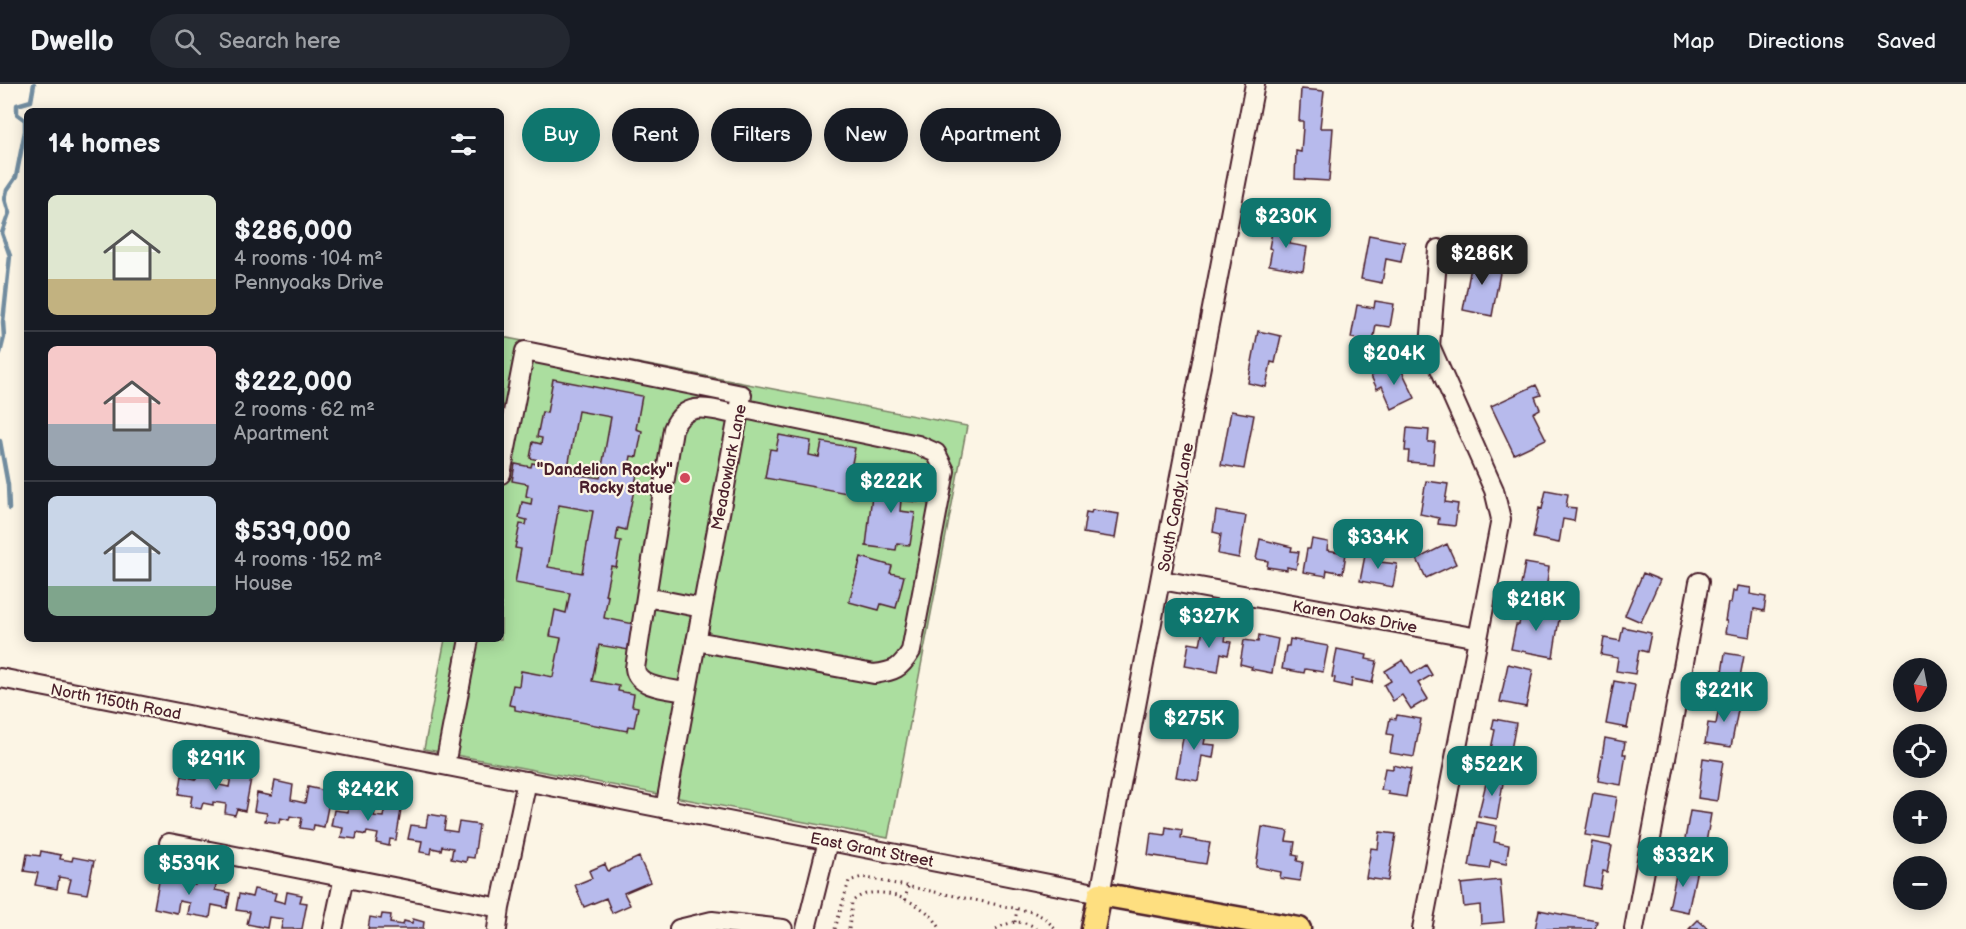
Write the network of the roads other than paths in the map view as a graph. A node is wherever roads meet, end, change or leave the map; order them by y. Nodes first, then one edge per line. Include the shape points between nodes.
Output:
1 (1255, 84) edge
2 (1438, 249) dead end
3 (739, 411) junction
4 (504, 459) edge
5 (1161, 580) junction
6 (1699, 582) dead end
7 (646, 597) junction
8 (702, 608) junction
9 (1478, 638) junction
10 (696, 641) junction
11 (468, 642) edge
12 (0, 678) edge
13 (686, 692) junction
14 (445, 765) junction
15 (527, 781) junction
16 (665, 809) junction
17 (828, 841) junction
18 (169, 843) dead end
19 (344, 877) junction
20 (1100, 894) junction
21 (500, 908) junction
22 (333, 929) edge
23 (497, 929) edge
24 (679, 929) edge
25 (783, 929) edge
26 (806, 929) edge
27 (1093, 929) edge
28 (1299, 929) edge
29 (1422, 929) edge
30 (1634, 929) edge

1 - 5 street, South Candy Lane
2 - 9 street via 1430,346 1494,490 1501,519
3 - 4 street, Meadowlark Lane via 742,395 525,351
3 - 7 street via 700,408 690,410 676,422
3 - 8 street, Meadowlark Lane
3 - 10 street via 918,445 936,453 945,471 911,651 903,665 874,674
5 - 9 street, Karen Oaks Drive
5 - 20 street, South Candy Lane
6 - 30 street
7 - 8 street
7 - 13 street via 636,675 650,685
8 - 10 street, Meadowlark Lane
9 - 29 street
10 - 13 street, Meadowlark Lane
11 - 14 street
12 - 14 street, North 1150th Road
13 - 16 street, Meadowlark Lane
14 - 15 street, East Grant Street
15 - 16 street, East Grant Street
15 - 21 street
16 - 17 street, East Grant Street
17 - 20 street, East Grant Street
17 - 26 street
18 - 19 street
19 - 21 street
19 - 22 street
20 - 27 main road, South Candy Lane
20 - 28 main road, East Grant Street
21 - 23 street
24 - 25 street via 712,921

